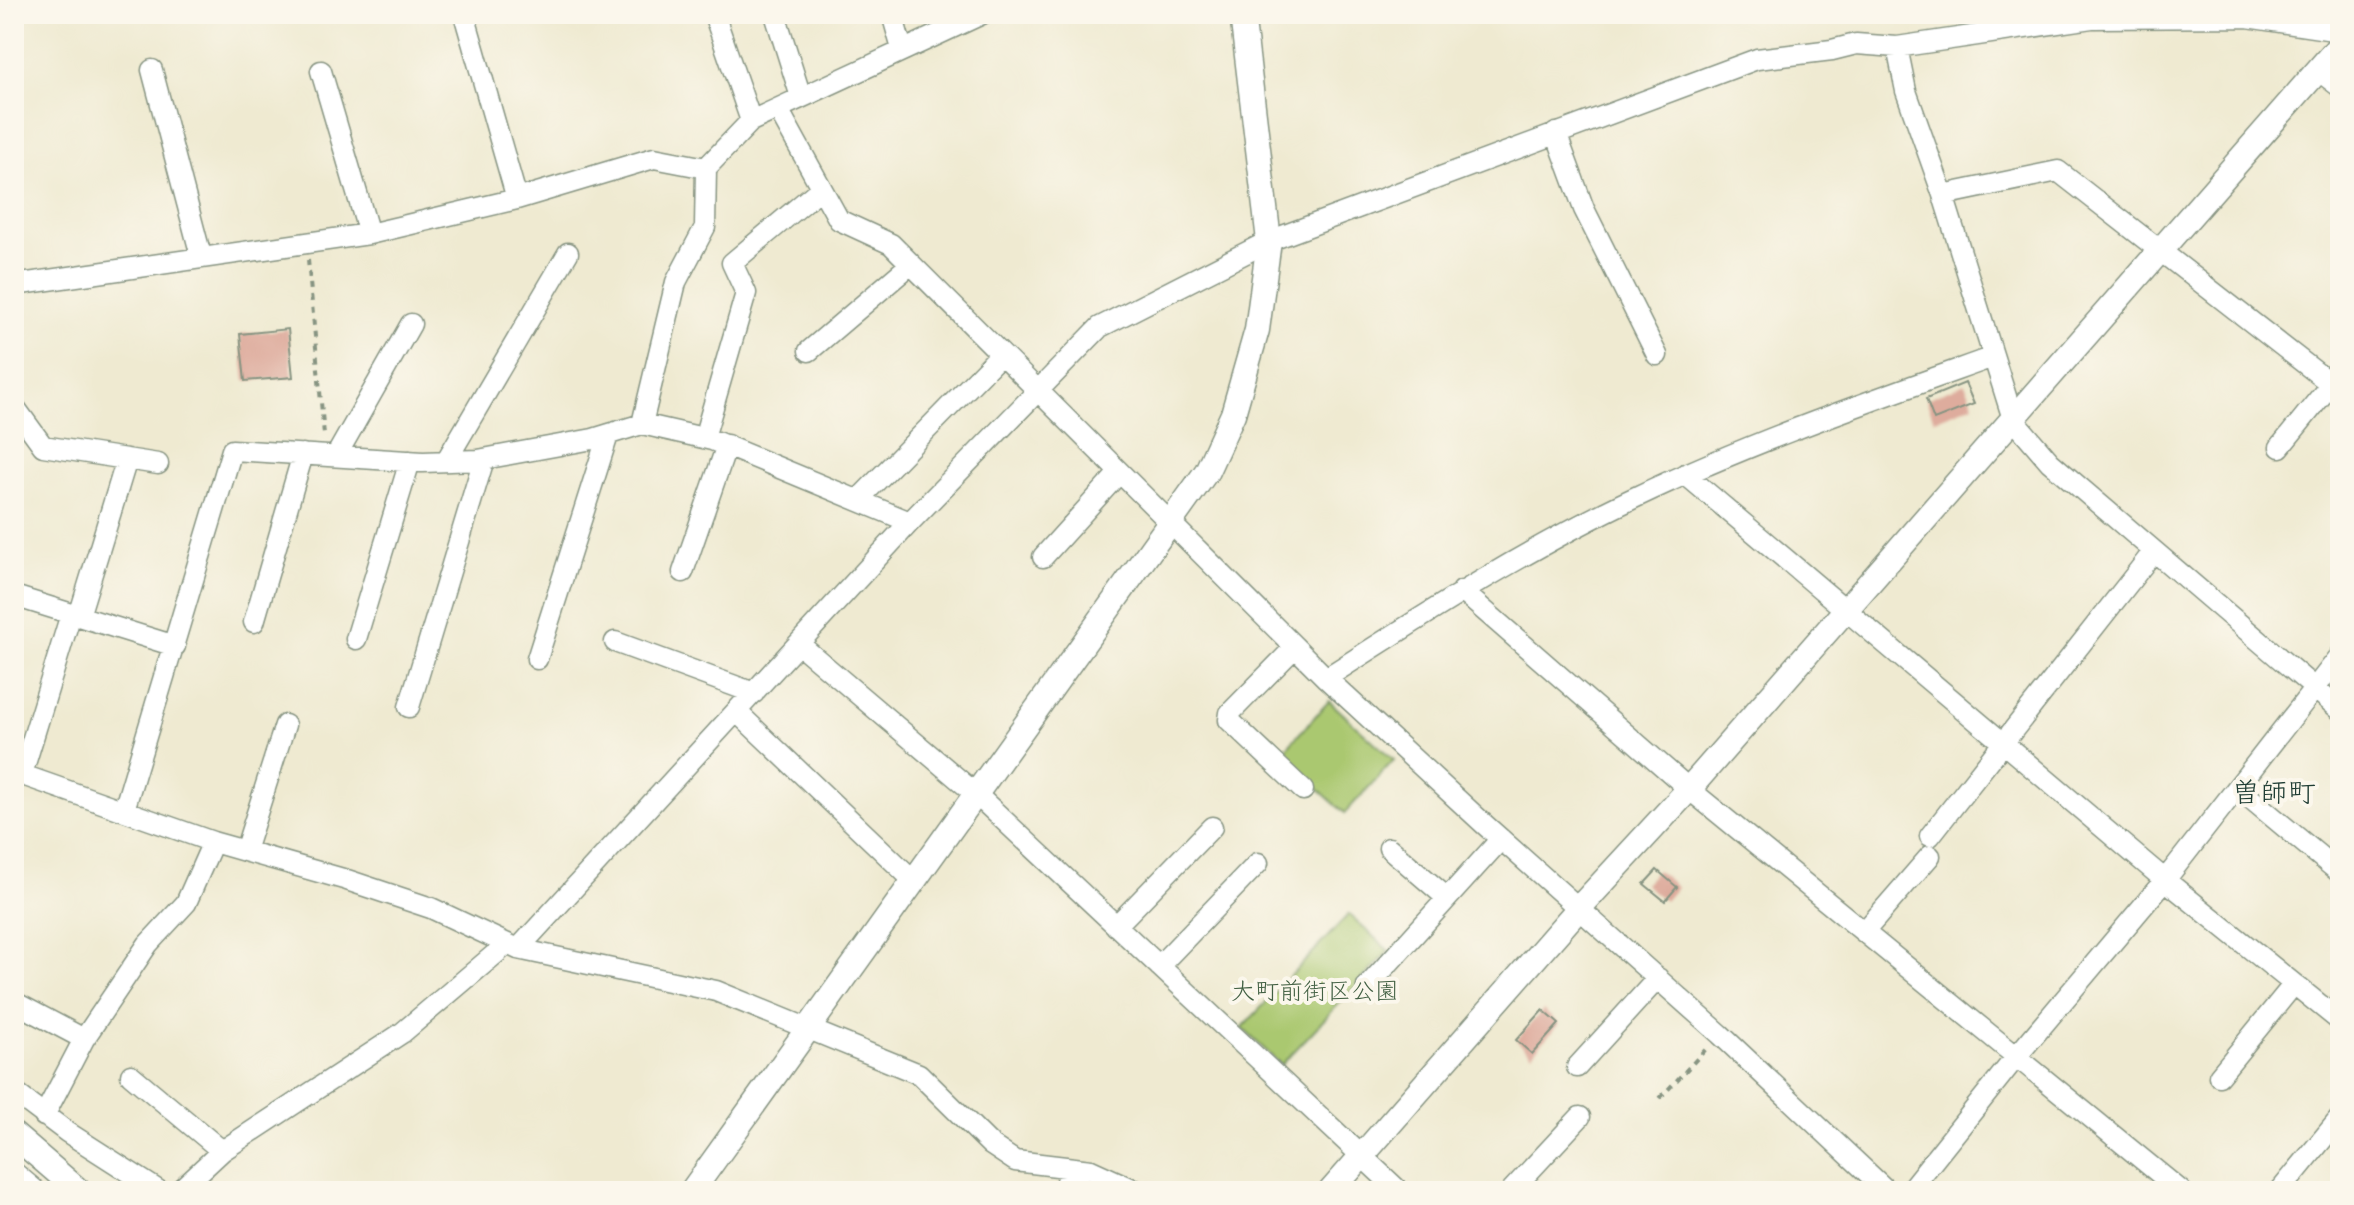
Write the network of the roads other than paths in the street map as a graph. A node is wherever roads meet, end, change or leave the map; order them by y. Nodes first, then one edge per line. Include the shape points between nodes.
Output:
1 (464, 14) edge
2 (714, 14) edge
3 (775, 14) edge
4 (892, 14) edge
5 (982, 14) edge
6 (1242, 14) edge
7 (2109, 16) edge
8 (2340, 31) edge
9 (2340, 45) edge
10 (1897, 47) junction
11 (902, 49) junction
12 (152, 70) dead end
13 (2318, 70) junction
14 (321, 71) dead end
15 (2340, 87) edge
16 (801, 97) junction
17 (778, 109) junction
18 (751, 121) junction
19 (1556, 133) junction
20 (706, 168) junction
21 (820, 189) junction
22 (1943, 195) junction
23 (517, 199) junction
24 (369, 234) junction
25 (1269, 241) junction
26 (2160, 251) junction
27 (568, 253) dead end
28 (201, 256) junction
29 (911, 264) junction
30 (14, 285) edge
31 (411, 324) dead end
32 (809, 351) dead end
33 (1001, 354) junction
34 (1657, 355) dead end
35 (1993, 357) junction
36 (2335, 387) edge
37 (1040, 392) junction
38 (14, 406) edge
39 (2013, 419) junction
40 (642, 424) junction
41 (608, 435) junction
42 (704, 438) junction
43 (727, 445) junction
44 (2280, 447) dead end
45 (303, 454) junction
46 (331, 456) junction
47 (127, 459) junction
48 (484, 459) junction
49 (410, 461) junction
50 (446, 461) junction
51 (158, 464) dead end
52 (1119, 473) junction
53 (1685, 474) junction
54 (858, 500) junction
55 (910, 522) junction
56 (1171, 525) junction
57 (2154, 551) junction
58 (1043, 557) dead end
59 (683, 572) dead end
60 (1462, 591) junction
61 (14, 596) edge
62 (1845, 611) junction
63 (75, 615) junction
64 (254, 622) dead end
65 (356, 639) dead end
66 (615, 642) dead end
67 (799, 644) junction
68 (175, 646) junction
69 (1295, 647) junction
70 (2340, 656) edge
71 (537, 659) dead end
72 (1326, 678) junction
73 (2313, 689) junction
74 (754, 693) junction
75 (409, 707) dead end
76 (2340, 710) edge
77 (737, 712) junction
78 (285, 725) dead end
79 (2004, 742) junction
80 (18, 773) edge
81 (2238, 788) junction
82 (1689, 789) junction
83 (1303, 790) dead end
84 (977, 795) junction
85 (124, 810) junction
86 (1212, 827) dead end
87 (1501, 839) junction
88 (213, 842) junction
89 (1389, 848) dead end
90 (245, 851) junction
91 (1258, 863) dead end
92 (2340, 873) edge
93 (2165, 880) junction
94 (914, 881) junction
95 (1447, 898) junction
96 (1580, 907) junction
97 (1116, 926) junction
98 (1864, 932) junction
99 (512, 946) junction
100 (1159, 966) junction
101 (1658, 978) junction
102 (2294, 984) junction
103 (1367, 987) dead end
104 (14, 1002) edge
105 (2340, 1021) edge
106 (808, 1027) junction
107 (84, 1039) junction
108 (2016, 1057) junction
109 (1577, 1067) dead end
110 (131, 1075) dead end
111 (2219, 1076) dead end
112 (14, 1092) edge
113 (44, 1116) junction
114 (1580, 1117) dead end
115 (2340, 1118) edge
116 (14, 1135) edge
117 (222, 1151) junction
118 (1362, 1157) junction
119 (1071, 1170) junction
120 (14, 1175) edge
121 (33, 1191) edge
122 (79, 1191) edge
123 (159, 1191) edge
124 (179, 1191) edge
125 (692, 1191) edge
126 (1062, 1191) edge
127 (1137, 1191) edge
128 (1331, 1191) edge
129 (1399, 1191) edge
130 (1511, 1191) edge
131 (1887, 1191) edge
132 (1909, 1191) edge
133 (2181, 1191) edge
134 (2280, 1191) edge

1 - 23 street
2 - 18 street
3 - 16 street
4 - 11 street
5 - 11 street
6 - 25 street
7 - 8 street via 2247,17
7 - 10 street
9 - 13 street
10 - 19 street via 1856,44 1757,59
10 - 22 street via 1906,91
11 - 16 street
12 - 28 street
13 - 15 street
13 - 26 street
14 - 24 street
16 - 17 street
17 - 18 street
17 - 21 street
18 - 20 street
19 - 25 street
19 - 34 street via 1584,209
20 - 23 street via 654,158
20 - 40 street via 705,227 676,282
21 - 29 street via 839,220 891,244
21 - 42 street via 732,263 746,293
22 - 26 street via 2058,171
22 - 35 street
23 - 24 street
24 - 28 street
25 - 37 street via 1100,327
25 - 56 street via 1257,330 1233,414 1207,471
26 - 36 street
26 - 39 street
27 - 50 street
28 - 30 street
29 - 32 street
29 - 33 street
31 - 46 street
33 - 37 street
33 - 54 street
35 - 39 street
35 - 53 street
36 - 44 street
37 - 52 street
37 - 55 street
38 - 47 street via 43,446
39 - 57 street via 2050,462
39 - 62 street
40 - 41 street
40 - 42 street
41 - 48 street
41 - 71 street
42 - 43 street
43 - 54 street
43 - 59 street
45 - 46 street
45 - 64 street
45 - 68 street via 232,450
46 - 49 street
47 - 51 street
47 - 63 street
48 - 50 street
48 - 75 street
49 - 50 street
49 - 65 street
52 - 56 street
52 - 58 street
53 - 60 street
53 - 62 street
54 - 55 street
55 - 67 street
56 - 69 street
56 - 84 street
57 - 73 street
57 - 79 street
60 - 72 street
60 - 82 street
61 - 63 street
62 - 79 street
62 - 82 street
63 - 68 street
63 - 80 street
66 - 74 street
67 - 74 street
67 - 84 street
68 - 85 street
69 - 72 street
69 - 83 street via 1229,720
70 - 73 street
72 - 87 street
73 - 76 street
73 - 81 street
74 - 77 street
77 - 94 street
77 - 99 street
78 - 90 street
79 - 93 street
79 - 98 street
80 - 85 street
81 - 92 street
81 - 93 street
82 - 96 street
82 - 98 street
84 - 94 street
84 - 97 street
85 - 88 street
86 - 97 street
87 - 95 street
87 - 96 street
88 - 90 street
88 - 107 street via 186,903 148,944
89 - 95 street
90 - 99 street via 431,908
91 - 100 street
93 - 102 street
93 - 108 street
94 - 106 street
95 - 103 street
96 - 101 street
96 - 118 street
97 - 100 street
98 - 108 street
99 - 106 street via 716,991
99 - 117 street via 402,1033
100 - 118 street
101 - 109 street
101 - 131 street
102 - 105 street
102 - 111 street
104 - 107 street
106 - 119 street via 919,1074 991,1145 1015,1161
106 - 125 street
107 - 113 street
108 - 132 street
108 - 133 street
110 - 117 street
112 - 113 street
113 - 123 street
114 - 130 street
115 - 134 street
116 - 122 street
117 - 124 street
118 - 128 street
118 - 129 street
119 - 126 street
119 - 127 street via 1091,1170
120 - 121 street

